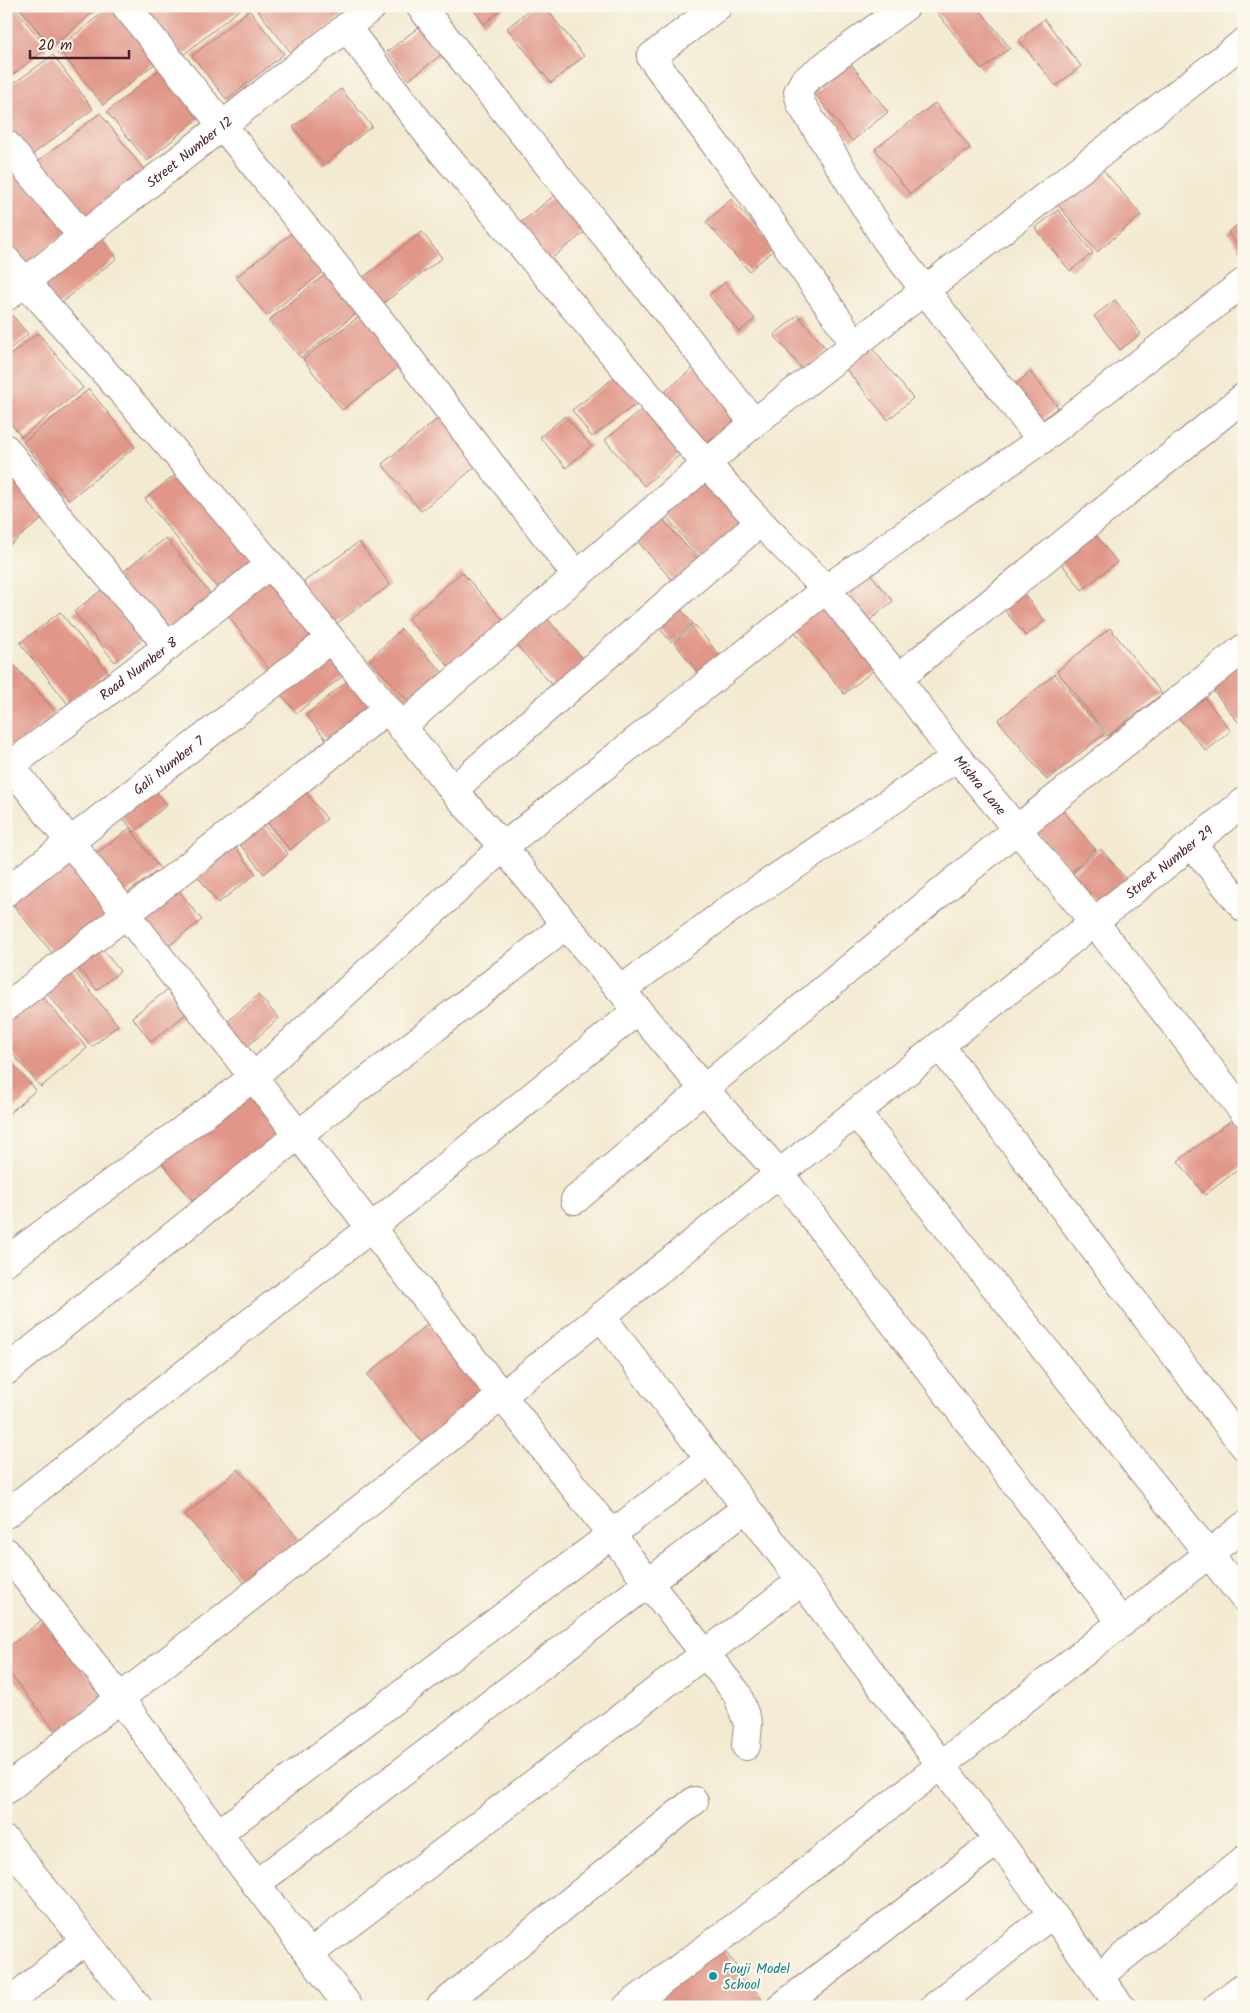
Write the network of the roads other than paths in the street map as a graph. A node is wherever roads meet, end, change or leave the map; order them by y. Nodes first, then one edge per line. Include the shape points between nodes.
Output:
1 (126, 6) edge
2 (373, 6) edge
3 (420, 6) edge
4 (718, 6) edge
5 (906, 6) edge
6 (346, 27) junction
7 (1244, 42) edge
8 (223, 126) junction
9 (6, 144) edge
10 (83, 237) junction
11 (6, 260) edge
12 (1244, 282) edge
13 (16, 290) edge
14 (925, 290) junction
15 (856, 344) junction
16 (1244, 397) edge
17 (754, 423) junction
18 (1041, 440) junction
19 (6, 448) edge
20 (707, 465) junction
21 (760, 522) junction
22 (269, 565) junction
23 (577, 576) junction
24 (826, 589) junction
25 (330, 638) junction
26 (168, 646) junction
27 (1244, 648) edge
28 (898, 678) junction
29 (394, 718) junction
30 (957, 757) junction
31 (8, 765) edge
32 (453, 790) junction
33 (1244, 802) edge
34 (1016, 830) junction
35 (71, 842) junction
36 (1192, 844) junction
37 (504, 846) junction
38 (6, 892) edge
39 (1244, 908) edge
40 (127, 913) junction
41 (1094, 922) junction
42 (566, 925) junction
43 (630, 1000) junction
44 (6, 1007) edge
45 (940, 1046) junction
46 (254, 1077) junction
47 (704, 1089) junction
48 (1244, 1112) edge
49 (856, 1113) junction
50 (298, 1134) junction
51 (780, 1174) junction
52 (574, 1200) dead end
53 (372, 1228) junction
54 (6, 1262) edge
55 (601, 1316) junction
56 (6, 1371) edge
57 (502, 1396) junction
58 (1244, 1446) edge
59 (709, 1460) junction
60 (746, 1508) junction
61 (6, 1514) edge
62 (1244, 1526) edge
63 (612, 1535) junction
64 (6, 1552) edge
65 (1210, 1553) junction
66 (801, 1581) junction
67 (648, 1583) junction
68 (1244, 1598) edge
69 (1122, 1623) junction
70 (705, 1654) junction
71 (120, 1698) junction
72 (746, 1746) dead end
73 (940, 1766) junction
74 (6, 1790) edge
75 (694, 1801) dead end
76 (218, 1834) junction
77 (998, 1840) junction
78 (10, 1854) edge
79 (1244, 1860) edge
80 (256, 1884) junction
81 (1052, 1914) junction
82 (85, 1940) junction
83 (309, 1954) junction
84 (1098, 1977) junction
85 (1244, 1986) edge
86 (6, 2005) edge
87 (138, 2007) edge
88 (350, 2007) edge
89 (440, 2007) edge
90 (627, 2007) edge
91 (781, 2007) edge
92 (934, 2007) edge
93 (1121, 2007) edge
94 (1217, 2007) edge

1 - 8 street
2 - 6 street, Street Number 12
3 - 17 street
4 - 15 street via 651,57
5 - 14 street via 811,74 798,92 801,104 886,240
6 - 8 street, Street Number 12
6 - 20 street, Mishra Lane via 435,143
7 - 14 street
8 - 10 street, Street Number 12
8 - 23 street via 385,327
9 - 10 street
10 - 13 street, Street Number 12
11 - 13 street
12 - 18 street
13 - 22 street via 168,444
14 - 15 street
14 - 18 street
15 - 17 street
16 - 28 street
17 - 20 street
18 - 24 street
19 - 26 street via 61,520
20 - 21 street, Mishra Lane
20 - 23 street
21 - 24 street, Mishra Lane
21 - 32 street
22 - 25 street
22 - 26 street, Road Number 8
23 - 29 street
24 - 28 street, Mishra Lane
24 - 37 street
25 - 29 street
25 - 35 street, Gali Number 7
26 - 31 street, Road Number 8
27 - 34 street
28 - 30 street, Mishra Lane
29 - 32 street
29 - 40 street via 302,778
30 - 34 street, Mishra Lane
30 - 43 street via 731,908
31 - 35 street
32 - 37 street
33 - 36 street, Street Number 29
34 - 41 street, Mishra Lane
34 - 47 street
35 - 38 street, Gali Number 7
35 - 40 street
36 - 39 street
36 - 41 street, Street Number 29
37 - 42 street
37 - 46 street
40 - 44 street
40 - 46 street
41 - 45 street, Street Number 29
41 - 48 street, Mishra Lane
42 - 43 street
42 - 50 street
43 - 47 street
43 - 53 street
45 - 49 street, Street Number 29
45 - 58 street
46 - 50 street
46 - 54 street
47 - 51 street
47 - 52 street
49 - 51 street, Street Number 29
49 - 65 street
50 - 53 street
50 - 56 street
51 - 55 street, Street Number 29
51 - 69 street
53 - 57 street
53 - 61 street
55 - 57 street, Street Number 29
55 - 59 street
57 - 63 street
57 - 71 street, Street Number 29
59 - 60 street
59 - 63 street
60 - 66 street
60 - 67 street
62 - 65 street
63 - 67 street
63 - 76 street
64 - 71 street
65 - 68 street
65 - 69 street
66 - 70 street
66 - 73 street
67 - 70 street
67 - 80 street
69 - 73 street
70 - 72 street via 737,1693 748,1724
70 - 83 street
71 - 74 street, Street Number 29
71 - 76 street
73 - 77 street
73 - 90 street via 746,1919
75 - 89 street
76 - 80 street
77 - 81 street
77 - 91 street
78 - 82 street
79 - 84 street
80 - 83 street
81 - 84 street
81 - 92 street
82 - 86 street
82 - 87 street
83 - 88 street
84 - 93 street
85 - 94 street

